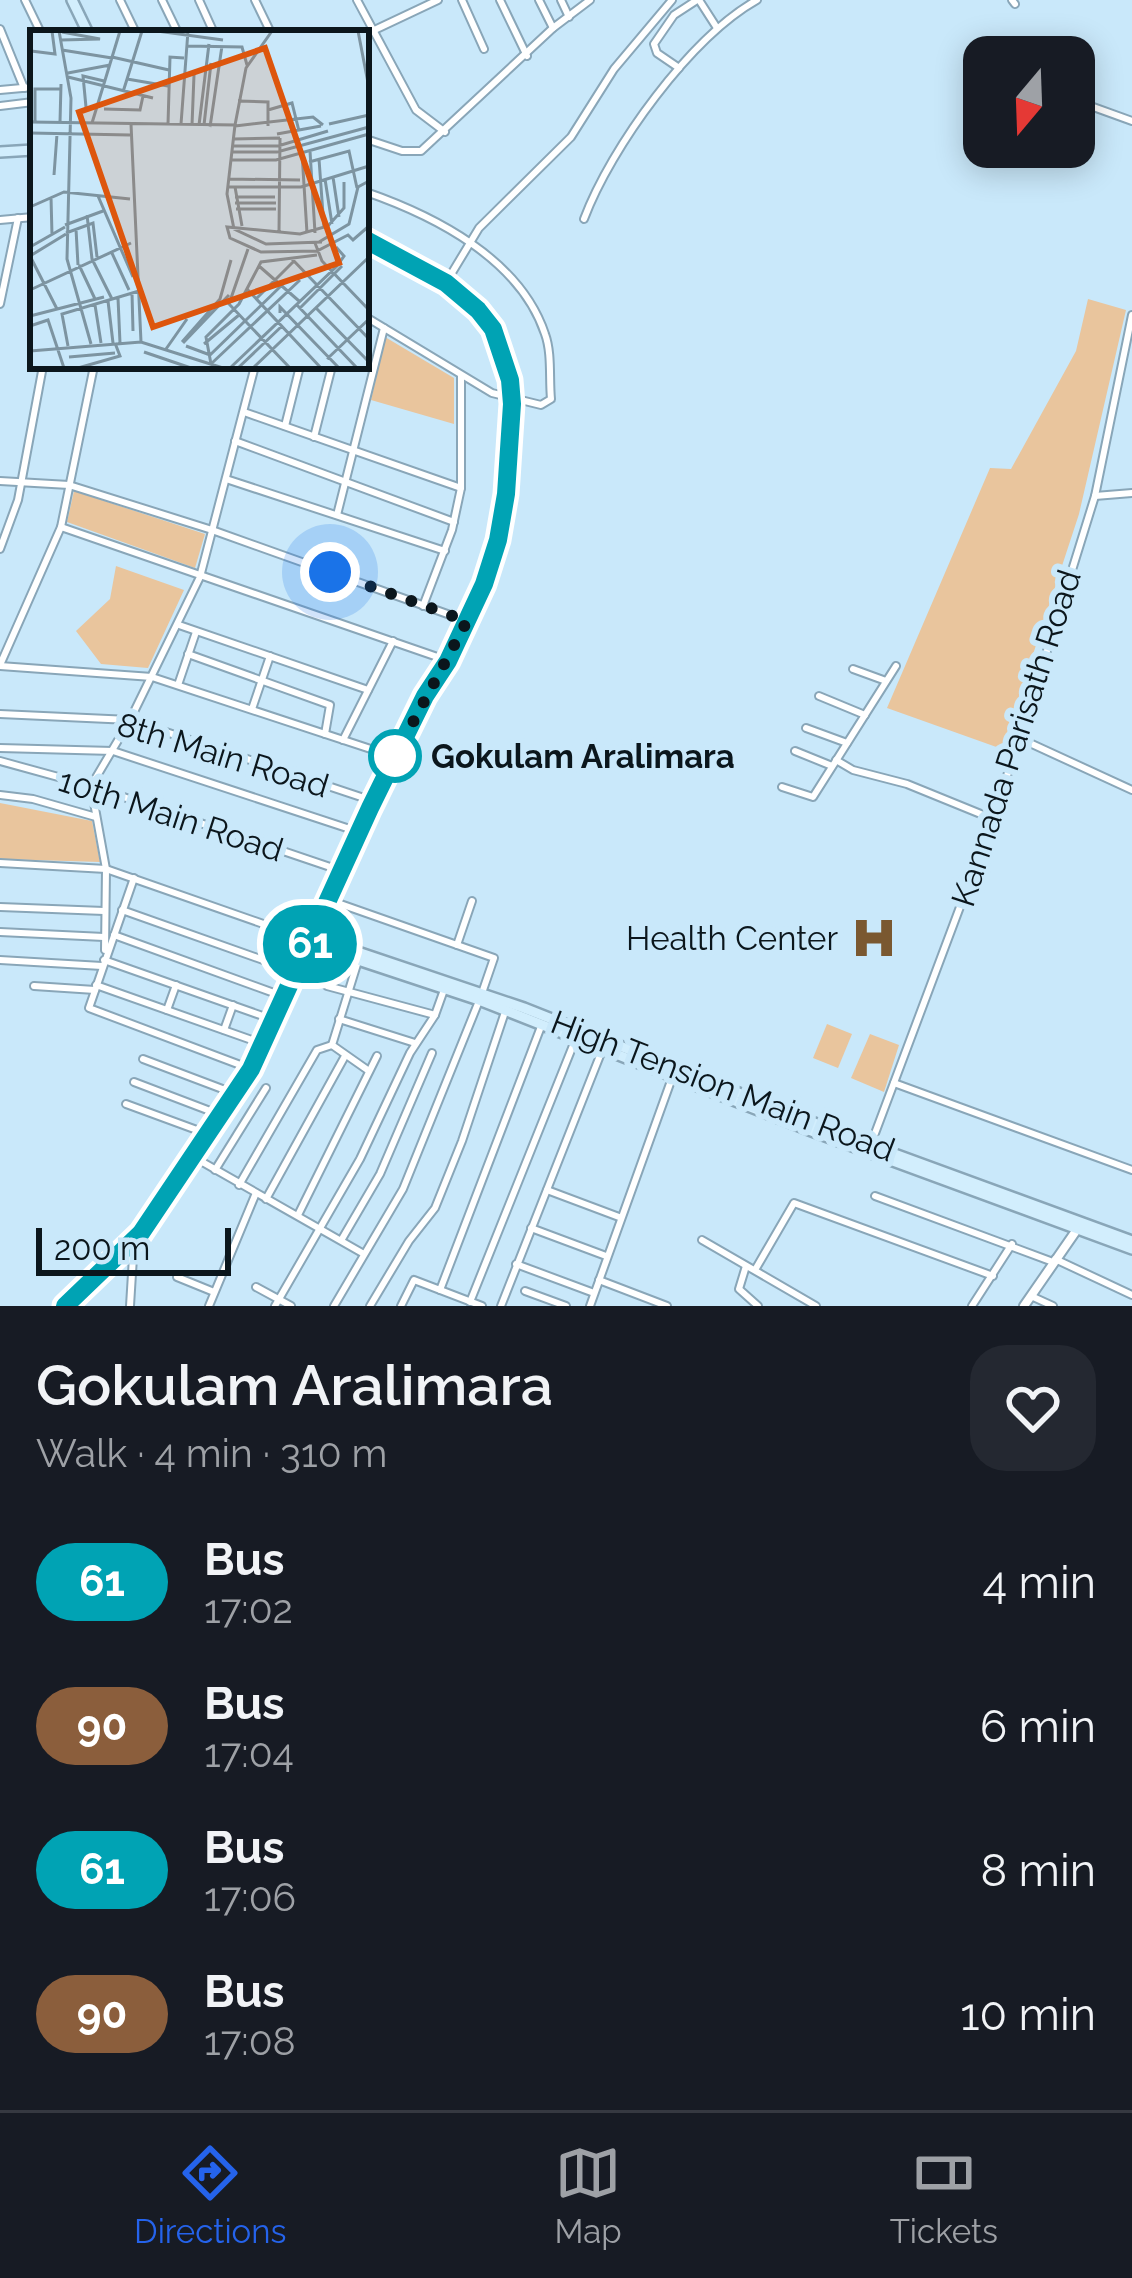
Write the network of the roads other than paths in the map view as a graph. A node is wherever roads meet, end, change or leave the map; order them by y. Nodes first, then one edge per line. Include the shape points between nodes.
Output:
1 (25, 0) edge
2 (72, 0) edge
3 (120, 0) edge
4 (162, 0) edge
5 (199, 0) edge
6 (255, 0) edge
7 (357, 0) edge
8 (438, 0) edge
9 (462, 0) edge
10 (500, 0) edge
11 (539, 0) edge
12 (561, 0) edge
13 (590, 0) edge
14 (672, 0) edge
15 (698, 0) edge
16 (757, 0) edge
17 (569, 17) junction
18 (553, 28) junction
19 (717, 28) junction
20 (0, 29) edge
21 (39, 30) edge
22 (87, 30) edge
23 (135, 30) edge
24 (177, 30) edge
25 (213, 30) edge
26 (270, 30) edge
27 (368, 30) edge
28 (369, 32) edge
29 (484, 49) dead end
30 (527, 56) junction
31 (679, 68) junction
32 (28, 88) edge
33 (0, 90) edge
34 (30, 102) edge
35 (0, 106) edge
36 (1095, 108) edge
37 (1132, 121) edge
38 (445, 132) junction
39 (369, 140) edge
40 (30, 150) edge
41 (0, 152) edge
42 (369, 193) edge
43 (30, 217) edge
44 (18, 218) junction
45 (584, 219) dead end
46 (0, 220) edge
47 (471, 241) junction
48 (369, 242) edge
49 (446, 283) junction
50 (0, 304) edge
51 (1132, 315) edge
52 (369, 319) edge
53 (384, 328) junction
54 (42, 369) edge
55 (93, 369) edge
56 (254, 369) edge
57 (299, 369) edge
58 (331, 369) edge
59 (461, 374) junction
60 (512, 399) junction
61 (244, 412) junction
62 (285, 427) junction
63 (314, 437) junction
64 (235, 441) junction
65 (353, 450) junction
66 (225, 478) junction
67 (20, 481) junction
68 (0, 482) edge
69 (345, 483) junction
70 (69, 485) junction
71 (461, 488) junction
72 (1132, 493) edge
73 (1095, 496) junction
74 (337, 515) junction
75 (454, 522) junction
76 (61, 527) junction
77 (212, 530) junction
78 (0, 549) edge
79 (445, 551) junction
80 (200, 577) junction
81 (423, 606) junction
82 (467, 621) junction
83 (179, 625) junction
84 (196, 631) junction
85 (393, 641) junction
86 (188, 654) junction
87 (270, 656) junction
88 (448, 661) junction
89 (0, 666) edge
90 (896, 666) dead end
91 (853, 669) dead end
92 (152, 676) junction
93 (262, 680) junction
94 (886, 681) junction
95 (178, 685) junction
96 (368, 690) junction
97 (819, 696) dead end
98 (252, 709) junction
99 (0, 714) edge
100 (865, 715) junction
101 (130, 720) junction
102 (806, 728) dead end
103 (325, 734) junction
104 (1020, 738) junction
105 (343, 740) junction
106 (847, 743) junction
107 (0, 748) edge
108 (113, 751) junction
109 (795, 751) dead end
110 (395, 758) junction
111 (0, 761) edge
112 (834, 763) junction
113 (91, 787) junction
114 (782, 787) dead end
115 (1132, 790) edge
116 (0, 795) edge
117 (374, 801) junction
118 (96, 817) junction
119 (993, 819) junction
120 (359, 832) junction
121 (0, 863) edge
122 (106, 869) junction
123 (342, 871) junction
124 (134, 878) junction
125 (329, 900) junction
126 (472, 901) dead end
127 (0, 907) edge
128 (122, 910) junction
129 (104, 911) junction
130 (0, 932) edge
131 (104, 932) junction
132 (115, 932) junction
133 (312, 941) junction
134 (457, 945) junction
135 (0, 960) edge
136 (104, 960) junction
137 (359, 960) junction
138 (297, 973) junction
139 (446, 984) junction
140 (176, 985) junction
141 (34, 986) dead end
142 (327, 986) dead end
143 (95, 987) junction
144 (347, 992) junction
145 (285, 997) junction
146 (480, 997) junction
147 (233, 1005) junction
148 (507, 1006) junction
149 (167, 1010) junction
150 (435, 1015) junction
151 (339, 1018) junction
152 (274, 1020) junction
153 (542, 1024) junction
154 (224, 1030) junction
155 (576, 1037) junction
156 (263, 1043) junction
157 (416, 1043) junction
158 (332, 1045) junction
159 (603, 1048) junction
160 (432, 1053) dead end
161 (346, 1056) junction
162 (377, 1056) dead end
163 (142, 1059) dead end
164 (251, 1069) junction
165 (369, 1071) junction
166 (673, 1076) junction
167 (134, 1082) dead end
168 (894, 1083) junction
169 (266, 1088) dead end
170 (233, 1093) junction
171 (126, 1104) dead end
172 (218, 1114) junction
173 (205, 1133) junction
174 (869, 1149) junction
175 (190, 1155) junction
176 (215, 1170) junction
177 (1132, 1170) edge
178 (239, 1185) junction
179 (547, 1190) junction
180 (256, 1193) junction
181 (875, 1196) dead end
182 (266, 1199) junction
183 (298, 1215) junction
184 (619, 1217) junction
185 (1080, 1226) junction
186 (322, 1228) junction
187 (531, 1228) junction
188 (342, 1239) junction
189 (703, 1240) dead end
190 (134, 1241) junction
191 (1012, 1244) junction
192 (1132, 1245) edge
193 (364, 1254) junction
194 (607, 1256) junction
195 (1053, 1261) junction
196 (516, 1264) junction
197 (751, 1268) junction
198 (993, 1276) junction
199 (177, 1277) dead end
200 (599, 1280) junction
201 (256, 1287) dead end
202 (440, 1289) junction
203 (525, 1291) dead end
204 (214, 1292) junction
205 (594, 1293) junction
206 (1132, 1295) edge
207 (1031, 1296) junction
208 (277, 1302) edge
209 (470, 1302) junction
210 (65, 1306) edge
211 (130, 1306) edge
212 (209, 1306) edge
213 (291, 1306) edge
214 (334, 1306) edge
215 (370, 1306) edge
216 (401, 1306) edge
217 (482, 1306) edge
218 (500, 1306) edge
219 (566, 1306) edge
220 (590, 1306) edge
221 (667, 1306) edge
222 (758, 1306) edge
223 (816, 1306) edge
224 (972, 1306) edge
225 (1024, 1306) edge
226 (1053, 1306) edge

1 - 21 street
2 - 22 main road
3 - 23 street
4 - 24 street
5 - 25 street
6 - 26 street
7 - 27 street
8 - 28 street
9 - 29 street
10 - 30 street
11 - 18 street
12 - 17 street
13 - 17 street
14 - 47 street via 571,136
15 - 19 street
15 - 31 street via 674,15 654,44
16 - 19 street
17 - 18 street
18 - 30 street
19 - 31 street
20 - 32 street
28 - 38 street via 416,110
30 - 38 street
31 - 45 street via 598,179
32 - 33 street
34 - 35 street
36 - 37 street
38 - 39 street via 422,151
40 - 41 main road
42 - 47 street
43 - 44 street
44 - 46 street
44 - 50 street
47 - 49 street
47 - 60 street via 527,297 548,339 550,399
48 - 49 main road
49 - 60 main road via 493,329
51 - 73 street, Kannada Parisath Road
52 - 53 street
53 - 59 street
53 - 65 street
54 - 67 street
55 - 70 street
56 - 61 street
57 - 62 street
58 - 63 street
59 - 60 street
59 - 71 street
60 - 82 main road via 498,540
61 - 62 street
61 - 64 street
62 - 63 street
63 - 65 street
64 - 66 street
64 - 69 street
65 - 69 street
65 - 71 street
66 - 74 street
66 - 77 street
67 - 68 street
67 - 70 street
67 - 78 street
69 - 74 street
69 - 75 street
70 - 76 street
70 - 77 street
71 - 75 street
72 - 73 street
73 - 104 street, Kannada Parisath Road
74 - 79 street
75 - 79 street
76 - 80 street
76 - 89 street
77 - 80 street
77 - 81 street
79 - 81 street
80 - 83 street
80 - 85 street
81 - 82 street
82 - 88 main road
83 - 84 street
83 - 92 street
84 - 86 street
84 - 87 street
85 - 88 street
85 - 96 street
86 - 93 street
86 - 95 street
87 - 93 street
87 - 96 street
88 - 110 main road
89 - 92 street
90 - 94 street
91 - 94 street
92 - 95 street
92 - 101 street
93 - 98 street
93 - 103 street via 331,707
94 - 100 street
95 - 98 street
96 - 105 street
97 - 100 street
98 - 103 street
99 - 101 street, 8th Main Road
100 - 106 street
101 - 108 street
101 - 117 street, 8th Main Road
102 - 106 street
103 - 105 street
104 - 115 street
104 - 119 street, Kannada Parisath Road
105 - 110 street
106 - 112 street
107 - 108 street
108 - 113 street
108 - 120 street
109 - 112 street
110 - 117 main road
111 - 113 street, 10th Main Road
112 - 114 street via 810,798
112 - 119 street
113 - 118 street
113 - 123 street, 10th Main Road
116 - 118 street
117 - 120 main road
118 - 122 street
119 - 168 street, Kannada Parisath Road
120 - 123 main road
121 - 122 street
122 - 124 street
122 - 129 street
123 - 125 main road
124 - 128 street
124 - 133 street
125 - 133 main road
125 - 134 street
126 - 134 street
127 - 129 street
128 - 132 street
128 - 138 street
129 - 131 street
130 - 131 street
131 - 132 street
131 - 136 street
132 - 136 street
132 - 145 street
133 - 137 main road
133 - 138 street
133 - 139 main road, High Tension Main Road
134 - 146 street via 494,958
135 - 136 street
136 - 140 street
136 - 143 street
137 - 139 main road
137 - 144 street
138 - 145 street
139 - 146 main road, High Tension Main Road
139 - 150 street
140 - 147 street
140 - 149 street
141 - 143 street
142 - 144 street
143 - 149 street
143 - 164 street via 89,1008
144 - 150 street
144 - 151 street
145 - 152 street
146 - 148 main road, High Tension Main Road
146 - 193 street via 423,1147
147 - 152 street
147 - 154 street
148 - 153 main road
148 - 174 main road, High Tension Main Road
148 - 215 street via 435,1208
149 - 154 street
150 - 157 street
151 - 157 street
151 - 158 street
152 - 156 street
153 - 155 main road
153 - 202 street
154 - 156 street
155 - 159 main road
155 - 209 street
156 - 164 street
157 - 186 street
158 - 161 street
158 - 178 street via 317,1050
159 - 166 main road
159 - 179 street
160 - 188 street
161 - 165 street
161 - 182 street
162 - 165 street
163 - 170 street
164 - 170 street
165 - 183 street
166 - 174 main road
166 - 184 street
167 - 172 street
168 - 174 street, Kannada Parisath Road
168 - 177 street, High Tension Main Road
169 - 176 street
170 - 172 street
171 - 173 street
172 - 173 street
173 - 175 street
174 - 185 main road, High Tension Main Road
175 - 176 street
175 - 190 street
176 - 178 street
178 - 180 street
179 - 184 street
179 - 187 street
180 - 182 street
180 - 204 street
181 - 191 street
182 - 183 street
183 - 186 street
184 - 194 street
185 - 192 main road, High Tension Main Road
185 - 195 street
186 - 188 street
186 - 208 street
187 - 194 street
187 - 196 street
188 - 193 street
189 - 197 street
190 - 210 street
190 - 211 street
191 - 195 street
191 - 198 street
193 - 214 street
194 - 200 street
195 - 206 street
195 - 207 street
196 - 205 street
196 - 218 street
197 - 198 street via 794,1203
197 - 222 street via 739,1289
197 - 223 street
198 - 224 street
199 - 204 street
200 - 205 street
200 - 221 street
201 - 208 street
202 - 209 street
202 - 216 street via 414,1280
203 - 219 street
204 - 212 street
205 - 220 street
207 - 225 street
207 - 226 street
208 - 213 street
209 - 217 street

